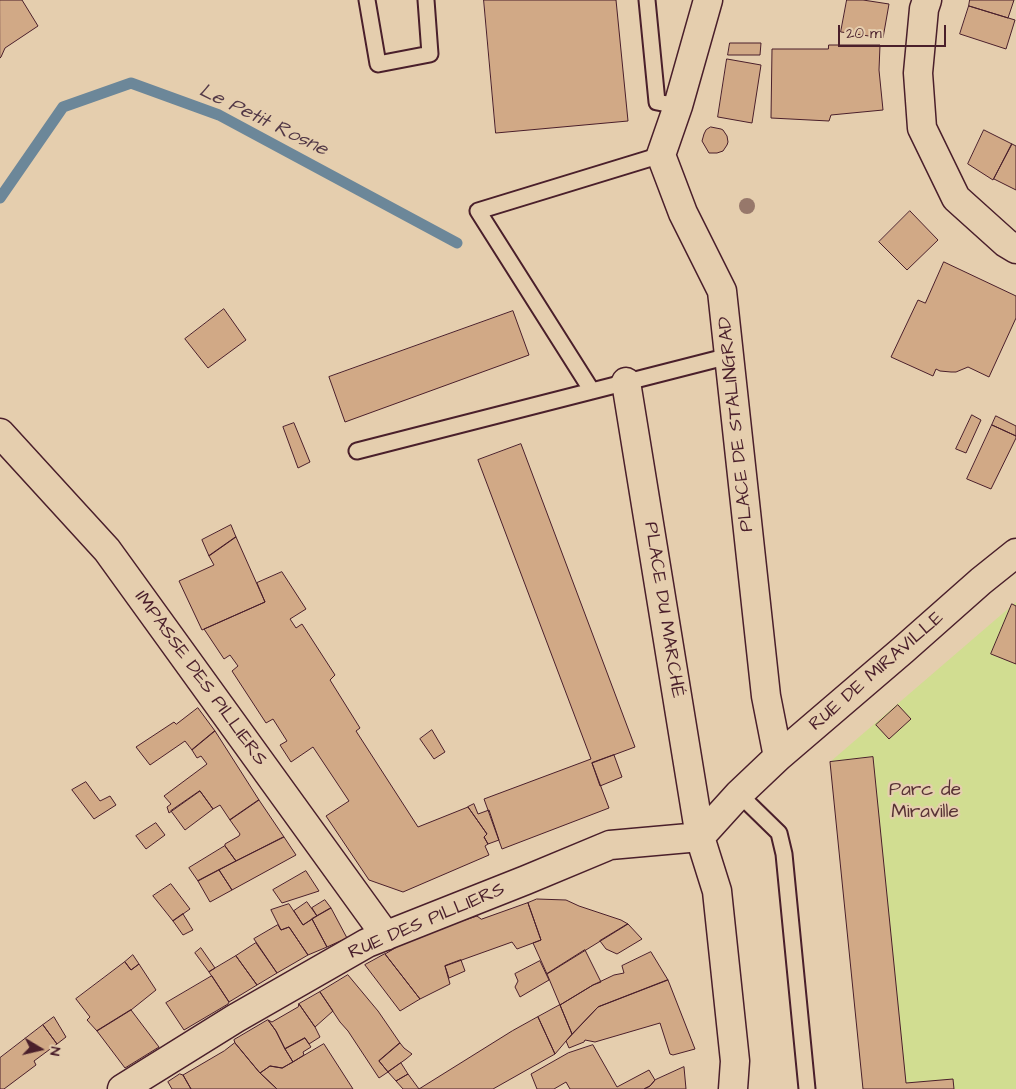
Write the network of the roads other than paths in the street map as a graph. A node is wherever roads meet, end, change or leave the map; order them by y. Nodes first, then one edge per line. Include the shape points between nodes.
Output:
1 (368, 0) edge
2 (426, 0) edge
3 (646, 0) edge
4 (708, 0) edge
5 (927, 0) edge
6 (678, 106) junction
7 (660, 155) junction
8 (1016, 249) edge
9 (729, 356) junction
10 (626, 382) junction
11 (592, 391) junction
12 (0, 433) edge
13 (358, 450) dead end
14 (1016, 553) edge
15 (778, 757) junction
16 (740, 794) junction
17 (700, 837) junction
18 (386, 936) junction
19 (122, 1089) edge
20 (733, 1089) edge
21 (807, 1089) edge

1 - 2 lane via 378,64 430,54
3 - 6 lane via 657,102
4 - 6 street
5 - 8 street via 918,73 922,128 956,198
6 - 7 street
7 - 9 street, PLACE DE STALINGRAD via 683,213 722,291
7 - 11 lane via 478,211
9 - 10 lane
9 - 15 street, PLACE DE STALINGRAD via 766,696
10 - 11 lane
10 - 17 street, PLACE DU MARCHÉ
11 - 13 lane
12 - 18 street, IMPASSE DES PILLIERS via 107,550
14 - 15 street, RUE DE MIRAVILLE
15 - 16 street, RUE DE MIRAVILLE
16 - 17 street
16 - 21 lane via 778,833 784,854
17 - 18 street, RUE DES PILLIERS via 610,846
17 - 20 street, PLACE DU MARCHÉ via 717,891 735,1061
18 - 19 street, RUE DES PILLIERS via 367,943 244,1013

